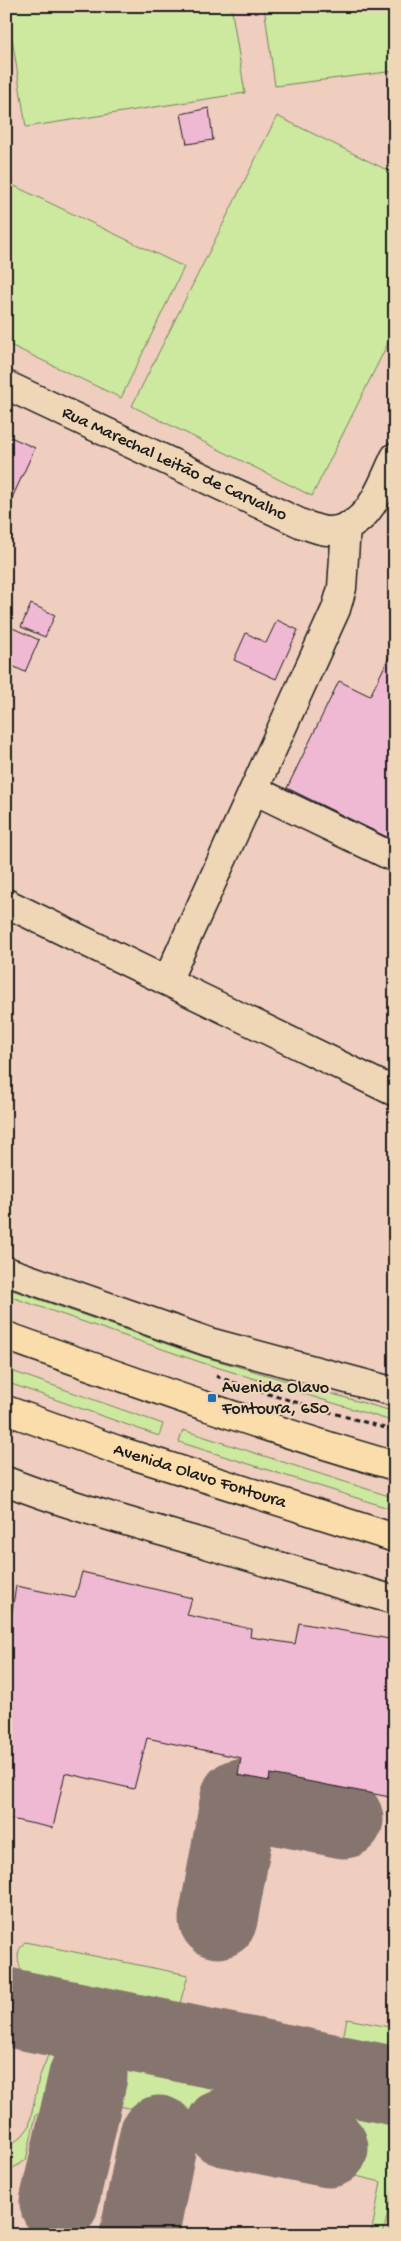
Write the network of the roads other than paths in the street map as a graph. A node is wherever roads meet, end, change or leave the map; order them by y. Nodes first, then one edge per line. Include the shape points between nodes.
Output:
1 (6, 385) edge
2 (395, 457) edge
3 (346, 527) junction
4 (254, 790) junction
5 (395, 858) edge
6 (6, 903) edge
7 (166, 980) junction
8 (395, 1092) edge
9 (6, 1272) edge
10 (6, 1336) edge
11 (395, 1392) edge
12 (6, 1410) edge
13 (395, 1466) edge
14 (6, 1481) edge
15 (395, 1538) edge
16 (395, 1600) edge

1 - 3 street, Rua Marechal Leitão de Carvalho via 302,524 327,531
2 - 3 street via 372,504 362,518
3 - 4 street via 342,588 336,609
4 - 5 street
4 - 7 street
6 - 7 street
7 - 8 street
9 - 11 street via 209,1342
10 - 13 main road via 209,1409
12 - 15 main road, Avenida Olavo Fontoura via 120,1451
14 - 16 street via 54,1500

